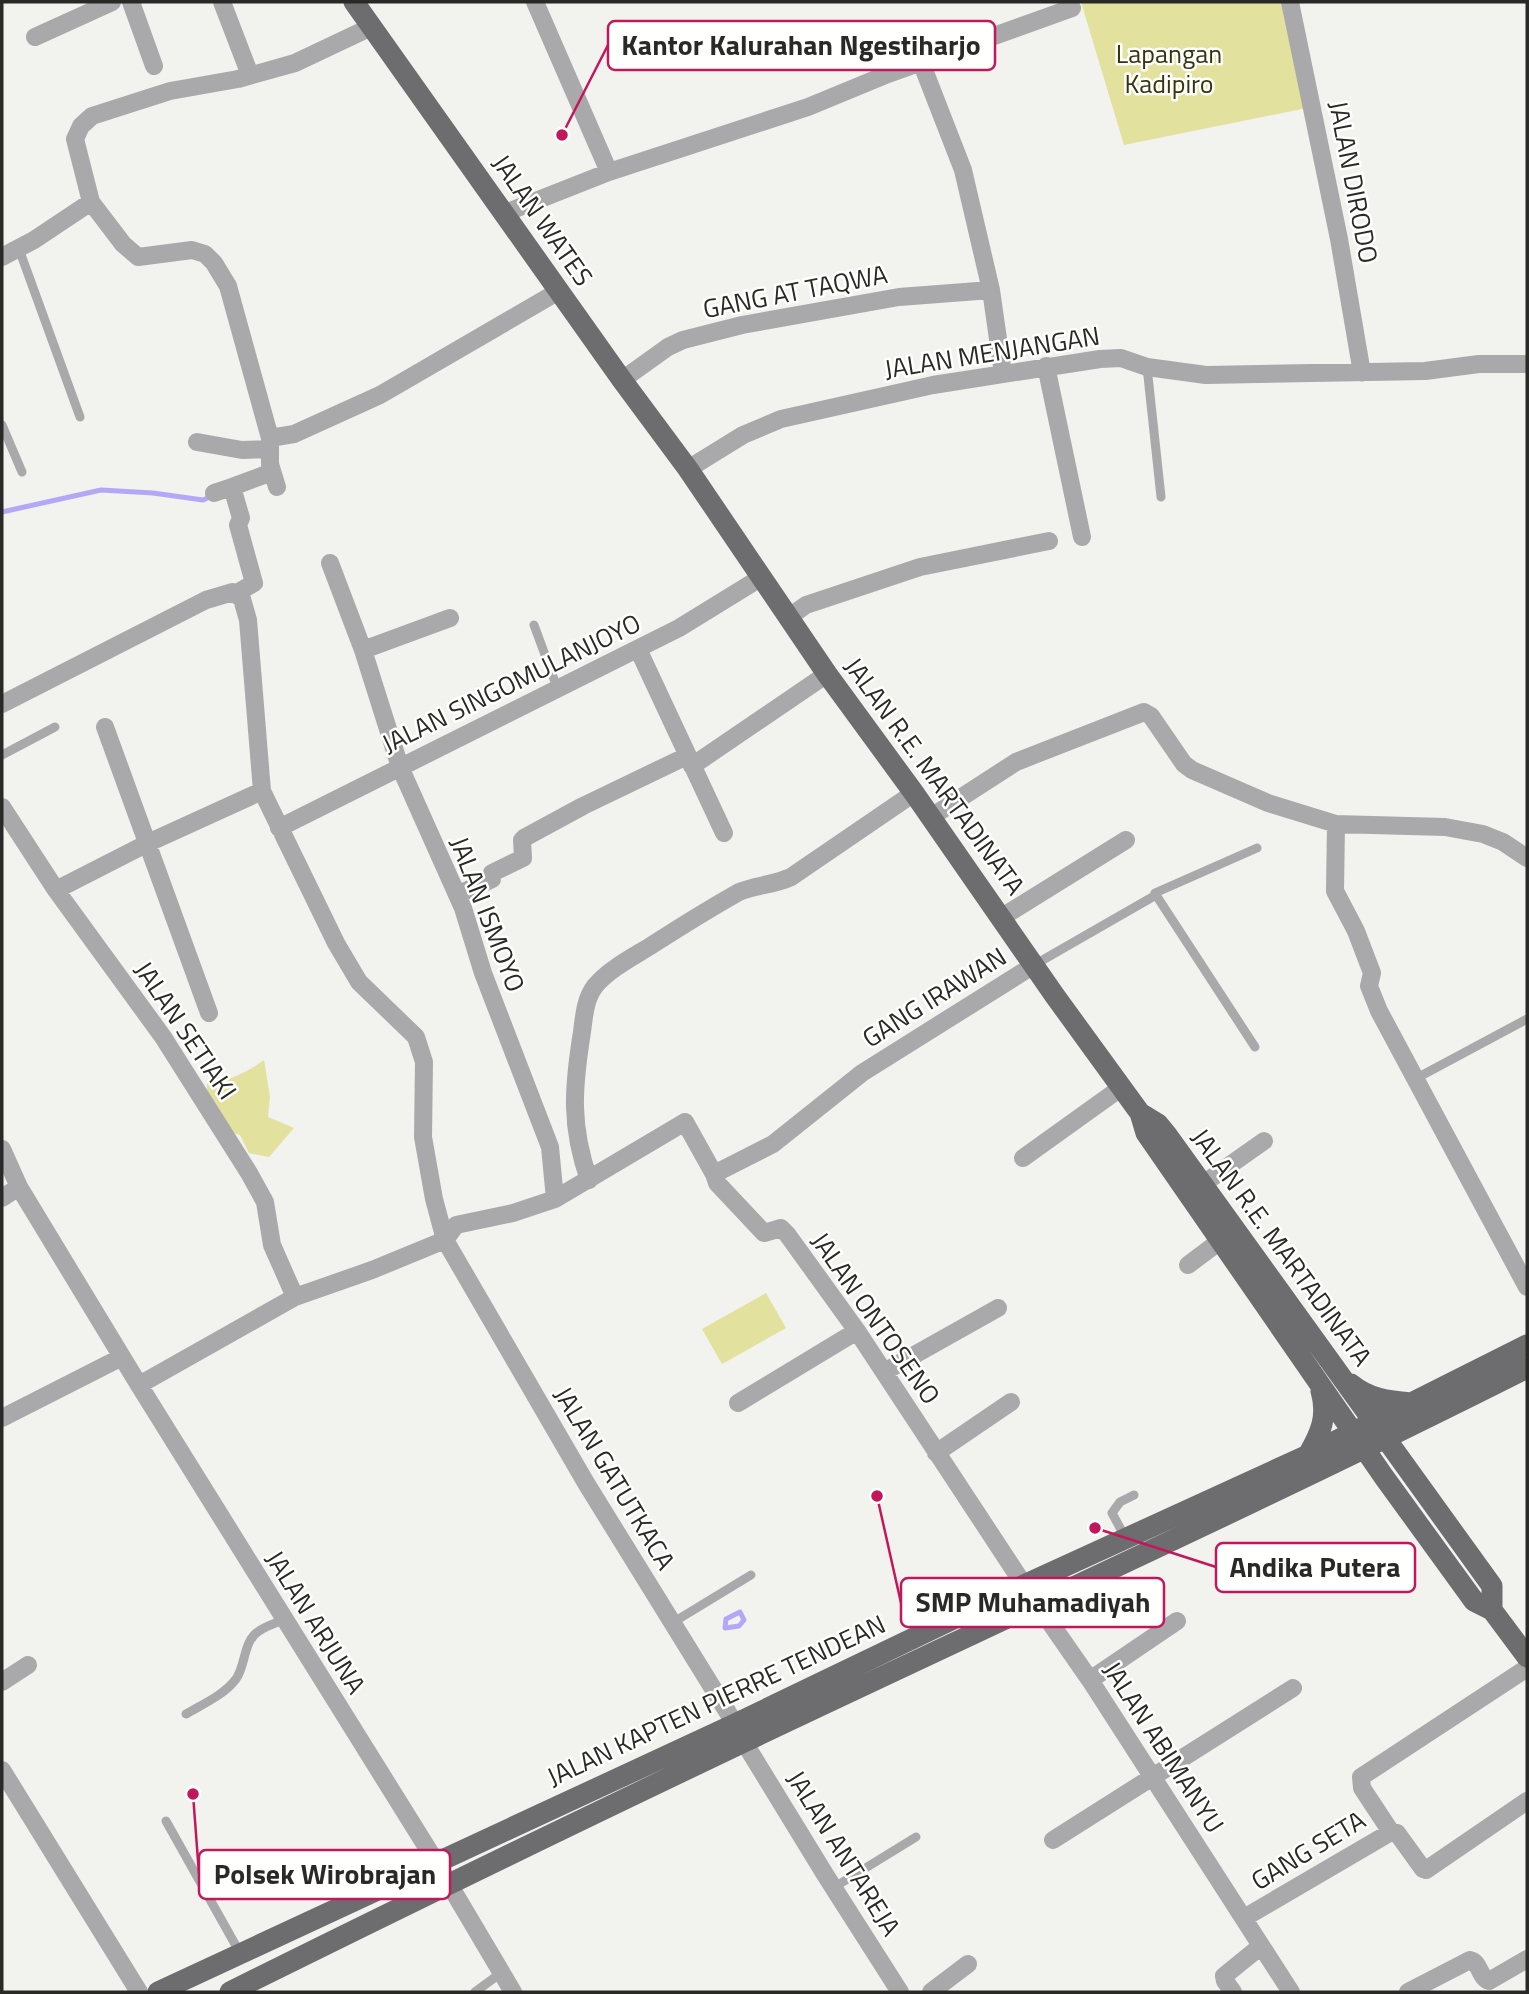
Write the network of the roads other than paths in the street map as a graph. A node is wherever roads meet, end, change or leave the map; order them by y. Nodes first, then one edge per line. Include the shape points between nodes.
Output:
1 (111, 2) edge
2 (131, 2) edge
3 (222, 2) edge
4 (354, 2) edge
5 (535, 2) edge
6 (1290, 2) edge
7 (1071, 5) edge
8 (371, 27) junction
9 (35, 37) dead end
10 (921, 62) junction
11 (154, 66) dead end
12 (250, 75) junction
13 (609, 172) junction
14 (91, 202) junction
15 (505, 213) junction
16 (19, 249) junction
17 (2, 257) edge
18 (559, 290) junction
19 (991, 290) junction
20 (1527, 364) edge
21 (1046, 366) junction
22 (1147, 367) junction
23 (1362, 373) junction
24 (1003, 374) junction
25 (622, 380) junction
26 (80, 417) dead end
27 (2, 425) edge
28 (197, 442) dead end
29 (276, 454) junction
30 (688, 469) junction
31 (22, 472) dead end
32 (232, 487) junction
33 (214, 493) dead end
34 (1161, 497) dead end
35 (1082, 537) dead end
36 (1049, 541) dead end
37 (330, 563) dead end
38 (762, 577) junction
39 (237, 593) junction
40 (789, 617) junction
41 (450, 618) dead end
42 (534, 625) dead end
43 (638, 649) junction
44 (363, 650) junction
45 (827, 674) junction
46 (558, 690) junction
47 (2, 704) edge
48 (55, 727) dead end
49 (105, 727) dead end
50 (2, 755) edge
51 (690, 761) junction
52 (400, 767) junction
53 (262, 791) junction
54 (914, 793) junction
55 (2, 807) edge
56 (931, 817) junction
57 (1336, 824) junction
58 (279, 828) junction
59 (724, 833) dead end
60 (1126, 840) dead end
61 (148, 843) junction
62 (1257, 848) dead end
63 (1527, 858) edge
64 (57, 890) junction
65 (457, 895) junction
66 (1156, 895) junction
67 (1002, 918) junction
68 (1034, 965) junction
69 (209, 1013) dead end
70 (1527, 1019) edge
71 (1255, 1047) dead end
72 (1415, 1079) junction
73 (1122, 1087) junction
74 (1140, 1112) junction
75 (1264, 1141) dead end
76 (2, 1149) edge
77 (1023, 1158) dead end
78 (714, 1174) junction
79 (589, 1180) junction
80 (1203, 1184) junction
81 (19, 1187) junction
82 (2, 1198) edge
83 (555, 1199) junction
84 (445, 1240) junction
85 (1220, 1241) junction
86 (1188, 1265) dead end
87 (1527, 1287) edge
88 (295, 1297) junction
89 (998, 1308) dead end
90 (856, 1331) junction
91 (1527, 1345) edge
92 (122, 1357) junction
93 (1527, 1368) edge
94 (884, 1372) junction
95 (1341, 1377) junction
96 (1318, 1382) junction
97 (139, 1385) junction
98 (1011, 1402) dead end
99 (1411, 1402) junction
100 (737, 1403) dead end
101 (2, 1418) edge
102 (1413, 1425) junction
103 (1379, 1430) junction
104 (1359, 1441) junction
105 (936, 1453) junction
106 (1308, 1455) junction
107 (1403, 1463) junction
108 (1328, 1466) junction
109 (1384, 1477) junction
110 (1134, 1495) dead end
111 (1126, 1539) junction
112 (751, 1575) dead end
113 (1024, 1585) junction
114 (1038, 1605) junction
115 (1492, 1610) junction
116 (284, 1620) junction
117 (1177, 1621) dead end
118 (672, 1623) junction
119 (1527, 1657) edge
120 (28, 1665) dead end
121 (1527, 1668) edge
122 (1090, 1680) junction
123 (2, 1682) edge
124 (1293, 1688) dead end
125 (186, 1713) dead end
126 (740, 1733) junction
127 (2, 1770) edge
128 (1153, 1776) junction
129 (1527, 1801) edge
130 (166, 1821) dead end
131 (1391, 1832) junction
132 (916, 1837) dead end
133 (1053, 1840) dead end
134 (436, 1862) junction
135 (449, 1884) junction
136 (833, 1888) junction
137 (1244, 1918) junction
138 (1261, 1946) junction
139 (240, 1953) junction
140 (1527, 1959) edge
141 (968, 1964) dead end
142 (501, 1973) junction
143 (139, 1992) edge
144 (158, 1992) edge
145 (230, 1992) edge
146 (475, 1992) edge
147 (513, 1992) edge
148 (900, 1992) edge
149 (931, 1992) edge
150 (1233, 1992) edge
151 (1291, 1992) edge
152 (1408, 1992) edge

1 - 9 street
2 - 11 street
3 - 12 street
4 - 8 main road, JALAN WATES
5 - 13 street
6 - 23 street, JALAN DIRODO
7 - 10 street
8 - 12 street via 295,63
8 - 15 main road, JALAN WATES
10 - 13 street via 808,107
10 - 19 street via 963,170
12 - 14 street via 170,91 92,116 80,126 75,139
13 - 15 street
14 - 16 street
14 - 29 street via 138,257 192,250 214,263 228,286
15 - 18 main road, JALAN WATES
16 - 17 street
16 - 26 lane
18 - 25 main road, JALAN WATES
18 - 29 street
19 - 24 street
19 - 25 street, GANG AT TAQWA via 899,297 742,325 683,340
20 - 23 street, JALAN MENJANGAN
21 - 22 street, JALAN MENJANGAN via 1121,358
21 - 24 street, JALAN MENJANGAN
21 - 35 street
22 - 23 street, JALAN MENJANGAN via 1206,375
22 - 34 lane
24 - 30 street, JALAN MENJANGAN via 781,419 743,435
25 - 30 main road, JALAN WATES
27 - 31 lane
28 - 29 street
29 - 32 street
30 - 38 main road, JALAN R.E. MARTADINATA
32 - 33 street
32 - 39 street via 255,586
36 - 40 street via 920,567 806,605
37 - 44 street, JALAN ISMOYO
38 - 40 main road, JALAN R.E. MARTADINATA
38 - 43 street, JALAN SINGOMULANJOYO
39 - 47 street via 206,600
39 - 53 street, JALAN GATUTKACA via 248,620
40 - 45 main road, JALAN R.E. MARTADINATA
41 - 44 street
42 - 46 lane
43 - 46 street, JALAN SINGOMULANJOYO
43 - 51 street
44 - 52 street, JALAN ISMOYO
45 - 51 street
45 - 54 main road, JALAN R.E. MARTADINATA
46 - 52 street, JALAN SINGOMULANJOYO
48 - 50 lane
49 - 61 street
51 - 59 street
51 - 65 street via 583,806 524,838 523,859
52 - 58 street, JALAN SINGOMULANJOYO
52 - 65 street, JALAN ISMOYO
53 - 58 street, JALAN GATUTKACA
53 - 61 street
54 - 56 main road, JALAN R.E. MARTADINATA
54 - 79 street via 791,877 739,892 598,983 586,1009 574,1086 580,1155
55 - 64 street, JALAN SETIAKI
56 - 57 street via 1016,762 1143,712 1151,716 1192,770 1268,803
56 - 67 main road, JALAN R.E. MARTADINATA
57 - 63 street via 1445,827 1483,834
57 - 72 street via 1335,891 1372,973 1369,986 1379,1011
58 - 84 street, JALAN GATUTKACA via 359,982 416,1037 424,1062 424,1137
60 - 67 street
61 - 64 street
61 - 69 street
62 - 66 lane
64 - 88 street, JALAN SETIAKI via 163,1037 249,1173 265,1202 272,1245
65 - 83 street, JALAN ISMOYO via 550,1147
66 - 68 lane
66 - 71 lane
67 - 68 main road, JALAN R.E. MARTADINATA
68 - 73 main road, JALAN R.E. MARTADINATA
68 - 78 street, GANG IRAWAN via 862,1073 774,1144
70 - 72 lane
72 - 87 street
73 - 74 main road, JALAN R.E. MARTADINATA
73 - 77 street
74 - 80 main road, JALAN R.E. MARTADINATA via 1158,1124
74 - 85 main road, JALAN R.E. MARTADINATA via 1146,1133
75 - 80 street
76 - 81 street, JALAN ARJUNA
78 - 79 street, JALAN ONTOSENO via 684,1122
78 - 90 street, JALAN ONTOSENO via 729,1198 764,1233 781,1228 787,1234
79 - 83 street, JALAN ONTOSENO
80 - 95 main road, JALAN R.E. MARTADINATA
81 - 82 street
81 - 92 street, JALAN ARJUNA
83 - 84 street, JALAN ONTOSENO via 456,1226
84 - 88 street
84 - 118 street, JALAN GATUTKACA
85 - 86 street
85 - 96 main road, JALAN R.E. MARTADINATA
88 - 97 street
89 - 94 street
90 - 94 street, JALAN ONTOSENO
90 - 100 street
91 - 99 main road
92 - 97 street, JALAN ARJUNA
92 - 101 street
93 - 102 main road
94 - 105 street, JALAN ONTOSENO
95 - 99 main road via 1376,1398
95 - 103 main road, JALAN R.E. MARTADINATA
96 - 104 main road, JALAN R.E. MARTADINATA
96 - 106 main road via 1325,1418
97 - 116 street, JALAN ARJUNA
98 - 105 street
99 - 103 main road
102 - 103 main road
102 - 107 main road via 1402,1442
103 - 104 main road, JALAN KAPTEN PIERRE TENDEAN
103 - 107 main road, JALAN R.E. MARTADINATA
104 - 106 main road, JALAN KAPTEN PIERRE TENDEAN
104 - 108 main road, JALAN KAPTEN PIERRE TENDEAN
104 - 109 main road, JALAN R.E. MARTADINATA
105 - 113 street, JALAN ONTOSENO
106 - 111 main road, JALAN KAPTEN PIERRE TENDEAN
107 - 115 main road, JALAN R.E. MARTADINATA via 1492,1586
108 - 109 main road via 1361,1466
108 - 114 main road, JALAN KAPTEN PIERRE TENDEAN
109 - 115 main road, JALAN R.E. MARTADINATA via 1474,1601
110 - 111 lane via 1112,1513
111 - 113 main road, JALAN KAPTEN PIERRE TENDEAN
112 - 118 lane
113 - 114 street, JALAN ABIMANYU
113 - 126 main road, JALAN KAPTEN PIERRE TENDEAN
114 - 122 street, JALAN ABIMANYU
114 - 126 main road, JALAN KAPTEN PIERRE TENDEAN
115 - 119 main road, JALAN R.E. MARTADINATA
116 - 125 lane via 252,1637 234,1682
116 - 134 street, JALAN ARJUNA
117 - 122 street
118 - 126 street, JALAN GATUTKACA
120 - 123 street
121 - 131 street via 1361,1777 1362,1788
122 - 128 street, JALAN ABIMANYU
124 - 128 street
126 - 134 main road, JALAN KAPTEN PIERRE TENDEAN
126 - 135 main road, JALAN KAPTEN PIERRE TENDEAN
126 - 136 street, JALAN ANTAREJA
127 - 143 street
128 - 133 street
128 - 137 street, JALAN ABIMANYU
129 - 131 street, GANG SETA via 1426,1870 1397,1833
130 - 139 lane
131 - 137 street, GANG SETA
132 - 136 lane
134 - 135 street, JALAN ARJUNA
134 - 139 main road, JALAN KAPTEN PIERRE TENDEAN
135 - 142 street, JALAN ARJUNA
135 - 145 main road, JALAN KAPTEN PIERRE TENDEAN
136 - 148 street, JALAN ANTAREJA
137 - 138 street, JALAN ABIMANYU
138 - 150 street via 1224,1976
138 - 151 street, JALAN ABIMANYU
139 - 144 main road, JALAN KAPTEN PIERRE TENDEAN
140 - 152 street via 1489,1981 1470,1960
141 - 149 street
142 - 146 lane
142 - 147 street, JALAN ARJUNA

